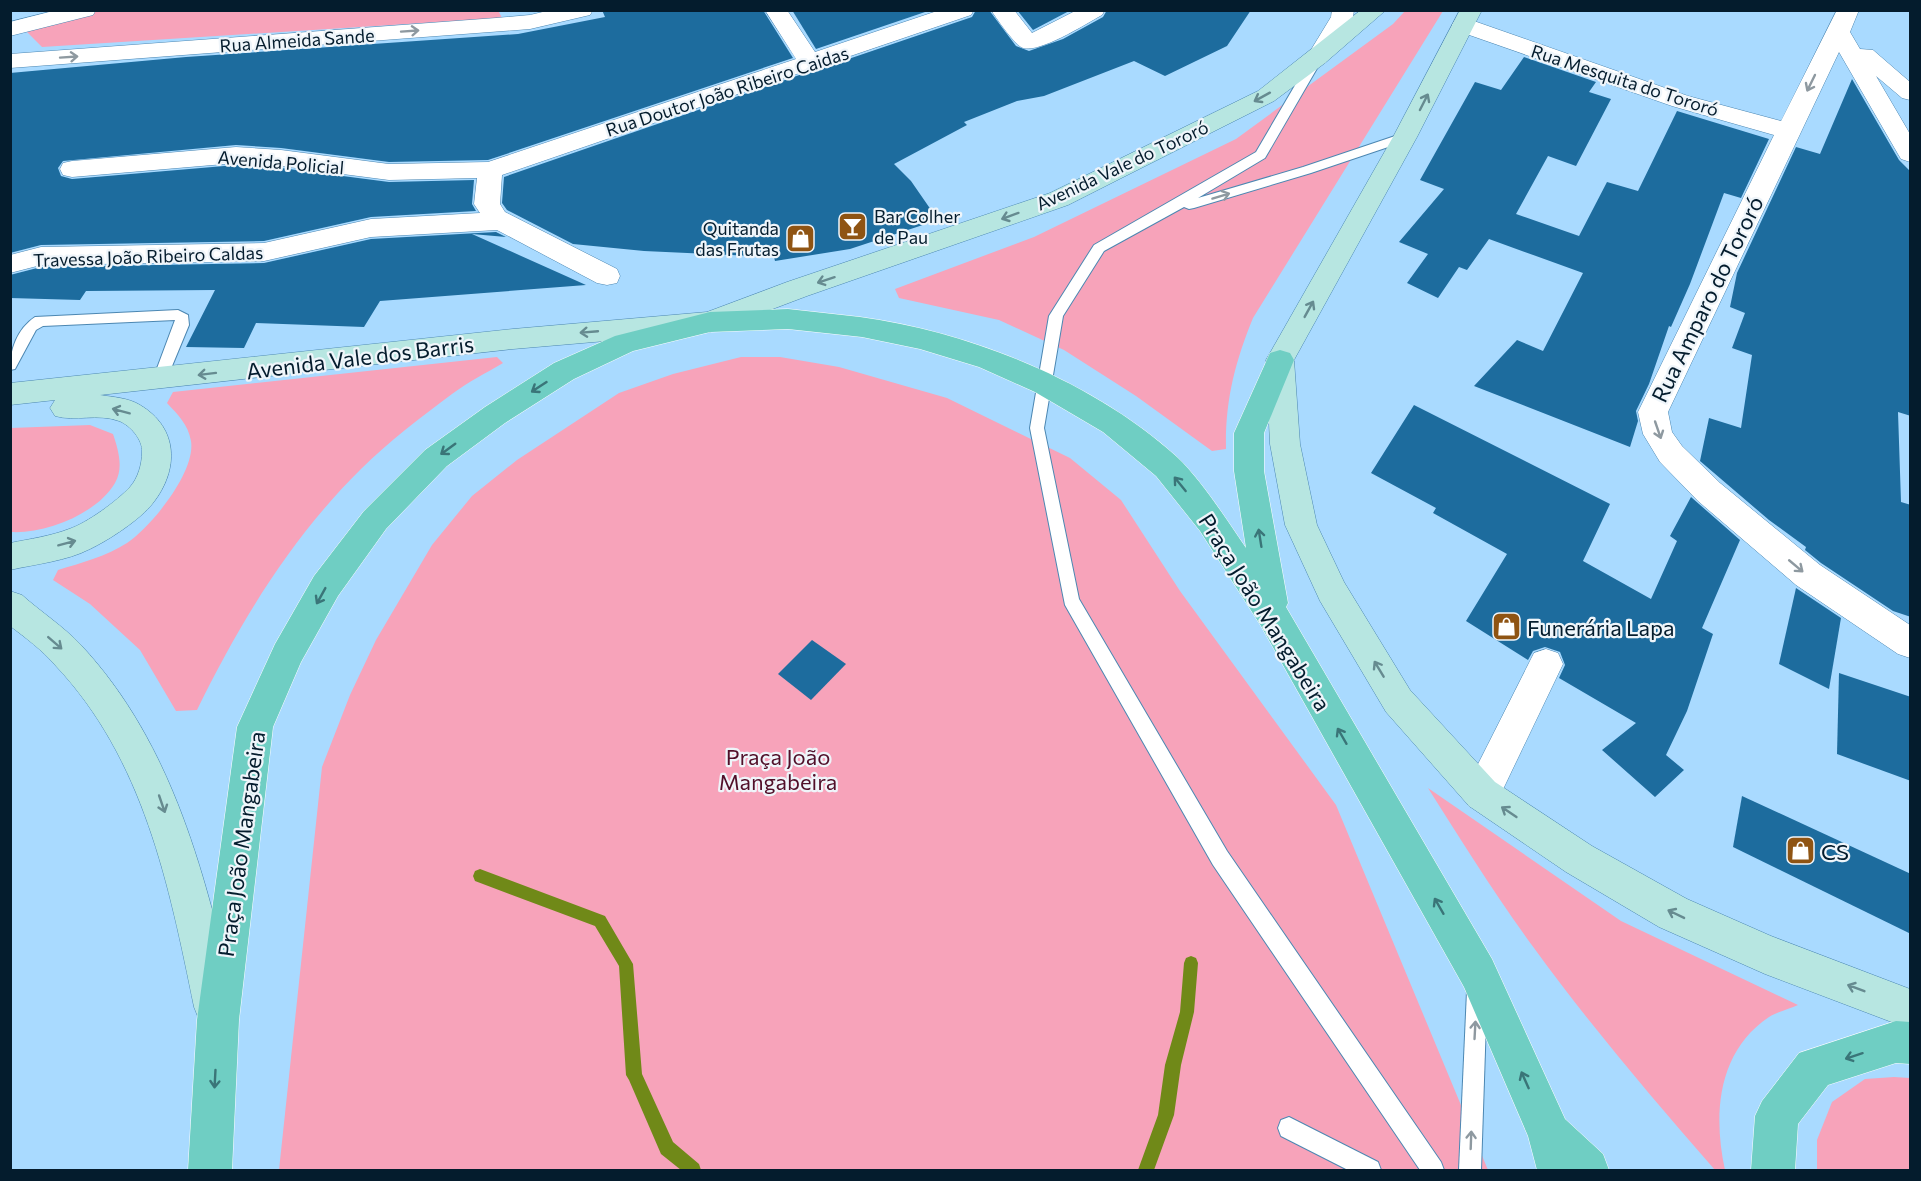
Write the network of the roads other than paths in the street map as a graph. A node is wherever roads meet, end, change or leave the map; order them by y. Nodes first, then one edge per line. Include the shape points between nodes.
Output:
1 (85, 10) edge
2 (582, 10) edge
3 (776, 10) edge
4 (963, 10) edge
5 (1002, 10) edge
6 (1094, 10) edge
7 (1343, 10) edge
8 (1375, 10) edge
9 (527, 16) edge
10 (1467, 18) edge
11 (1844, 21) edge
12 (10, 28) edge
13 (1317, 58) junction
14 (10, 61) edge
15 (811, 64) junction
16 (1911, 93) edge
17 (1788, 131) junction
18 (1405, 137) junction
19 (1911, 154) edge
20 (72, 169) dead end
21 (490, 171) junction
22 (1165, 213) junction
23 (499, 221) junction
24 (10, 264) edge
25 (608, 276) dead end
26 (710, 322) junction
27 (1280, 360) junction
28 (10, 364) edge
29 (160, 380) junction
30 (1045, 384) junction
31 (10, 394) edge
32 (10, 411) edge
33 (10, 557) edge
34 (10, 605) edge
35 (1273, 616) junction
36 (1911, 643) edge
37 (1546, 664) dead end
38 (1482, 794) junction
39 (1478, 973) junction
40 (1911, 1009) edge
41 (218, 1020) junction
42 (1911, 1043) edge
43 (1289, 1128) dead end
44 (1554, 1152) edge
45 (210, 1170) edge
46 (1370, 1170) edge
47 (1433, 1170) edge
48 (1470, 1170) edge
49 (1587, 1170) edge
50 (1773, 1170) edge

1 - 12 street
2 - 9 street, Rua Almeida Sande
3 - 15 street
4 - 15 street, Rua Doutor João Ribeiro Caidas
5 - 6 street via 1028,42
7 - 13 street
8 - 13 street, Avenida Vale do Tororó
14 -> 9 street, Rua Almeida Sande
10 - 17 street, Rua Mesquita do Tororó via 1680,101
18 -> 10 street
11 - 16 street
11 -> 17 street, Rua Amparo do Tororó
11 - 19 street
13 - 22 lane via 1261,154
13 -> 26 street, Avenida Vale do Tororó via 1266,96 1059,199
15 - 21 street, Rua Doutor João Ribeiro Caidas
17 -> 36 street, Rua Amparo do Tororó via 1662,389 1653,412 1658,434 1671,454 1709,492 1808,575
22 -> 18 lane
27 -> 18 street
20 - 21 street, Avenida Policial via 236,155 389,172
21 - 23 street via 486,204
22 - 30 lane via 1098,248 1056,316
23 - 24 street, Travessa João Ribeiro Caldas via 371,228 264,252 41,256
23 - 25 street
26 -> 29 street, Avenida Vale dos Barris via 513,339
26 - 30 main road, Praça João Mangabeira via 788,319 862,327 921,339 989,360
26 -> 41 main road, Praça João Mangabeira via 624,343 564,371 495,415 436,458 375,520 326,586 287,655 255,727
35 -> 27 main road via 1249,471 1249,433
38 -> 27 street via 1398,701 1332,591 1301,525 1286,444
28 - 29 lane via 31,327 40,321 178,315 183,319 182,325
29 - 31 street, Avenida Vale dos Barris
35 -> 30 main road, Praça João Mangabeira via 1211,522 1167,467 1114,424
30 - 47 lane via 1037,428 1071,600 1220,858
33 -> 32 street via 79,540 116,517 142,495 154,472 158,450 149,428 129,412 100,406
34 -> 41 street via 69,656 132,741 158,794 185,873
39 -> 35 main road, Praça João Mangabeira
37 - 38 street
40 -> 38 street via 1765,954 1672,913 1579,859
44 -> 39 main road, Praça João Mangabeira
48 -> 39 lane
41 -> 45 main road, Praça João Mangabeira
42 -> 50 main road via 1896,1042 1814,1068 1777,1116
43 - 46 lane
44 - 49 main road

